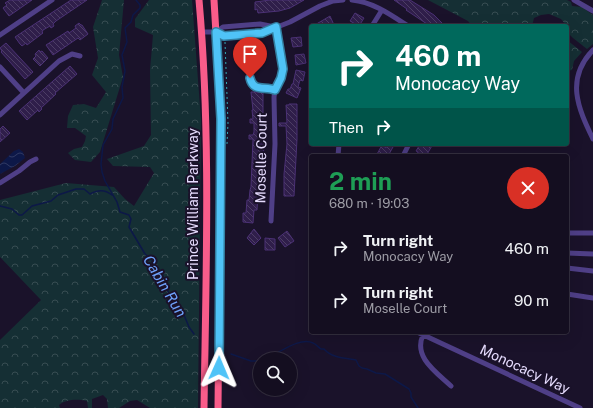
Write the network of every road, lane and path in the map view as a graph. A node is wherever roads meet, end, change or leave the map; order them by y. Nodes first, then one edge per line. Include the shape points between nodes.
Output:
1 (52, 0) edge
2 (199, 0) edge
3 (214, 0) edge
4 (341, 0) edge
5 (352, 0) edge
6 (574, 0) edge
7 (382, 10) junction
8 (593, 11) edge
9 (373, 24) edge
10 (405, 24) edge
11 (276, 27) junction
12 (202, 32) junction
13 (216, 32) junction
14 (0, 35) edge
15 (593, 50) edge
16 (80, 56) dead end
17 (0, 67) edge
18 (252, 80) dead end
19 (275, 90) junction
20 (24, 93) junction
21 (0, 115) edge
22 (593, 139) edge
23 (36, 159) dead end
24 (0, 183) edge
25 (271, 221) dead end
26 (569, 233) edge
27 (593, 233) edge
28 (569, 253) edge
29 (593, 254) edge
30 (569, 268) edge
31 (593, 271) edge
32 (569, 294) edge
33 (593, 298) edge
34 (423, 335) joint
35 (450, 386) dead end
36 (204, 408) edge
37 (218, 408) edge
38 (580, 408) edge

1 - 14 street
2 - 12 highway, Prince William Parkway
3 - 13 highway, Prince William Parkway
4 - 11 street via 320,6
5 - 7 street via 366,2
6 - 8 street
7 - 9 street
7 - 10 street
11 - 13 street via 260,24 223,27
11 - 13 street via 262,33 224,36
11 - 19 street, Moselle Court via 283,69
12 - 13 street
12 - 36 highway, Prince William Parkway via 207,141
13 - 37 highway, Prince William Parkway via 221,119
15 - 22 street via 581,67 576,84 578,106
16 - 20 street via 72,54 64,58
17 - 20 street
18 - 19 street via 255,87
19 - 25 street, Moselle Court
20 - 21 street
23 - 24 street
26 - 27 street
28 - 29 street
30 - 31 street
32 - 33 street
34 - 35 street via 419,346 422,356
34 - 38 street, Monocacy Way

